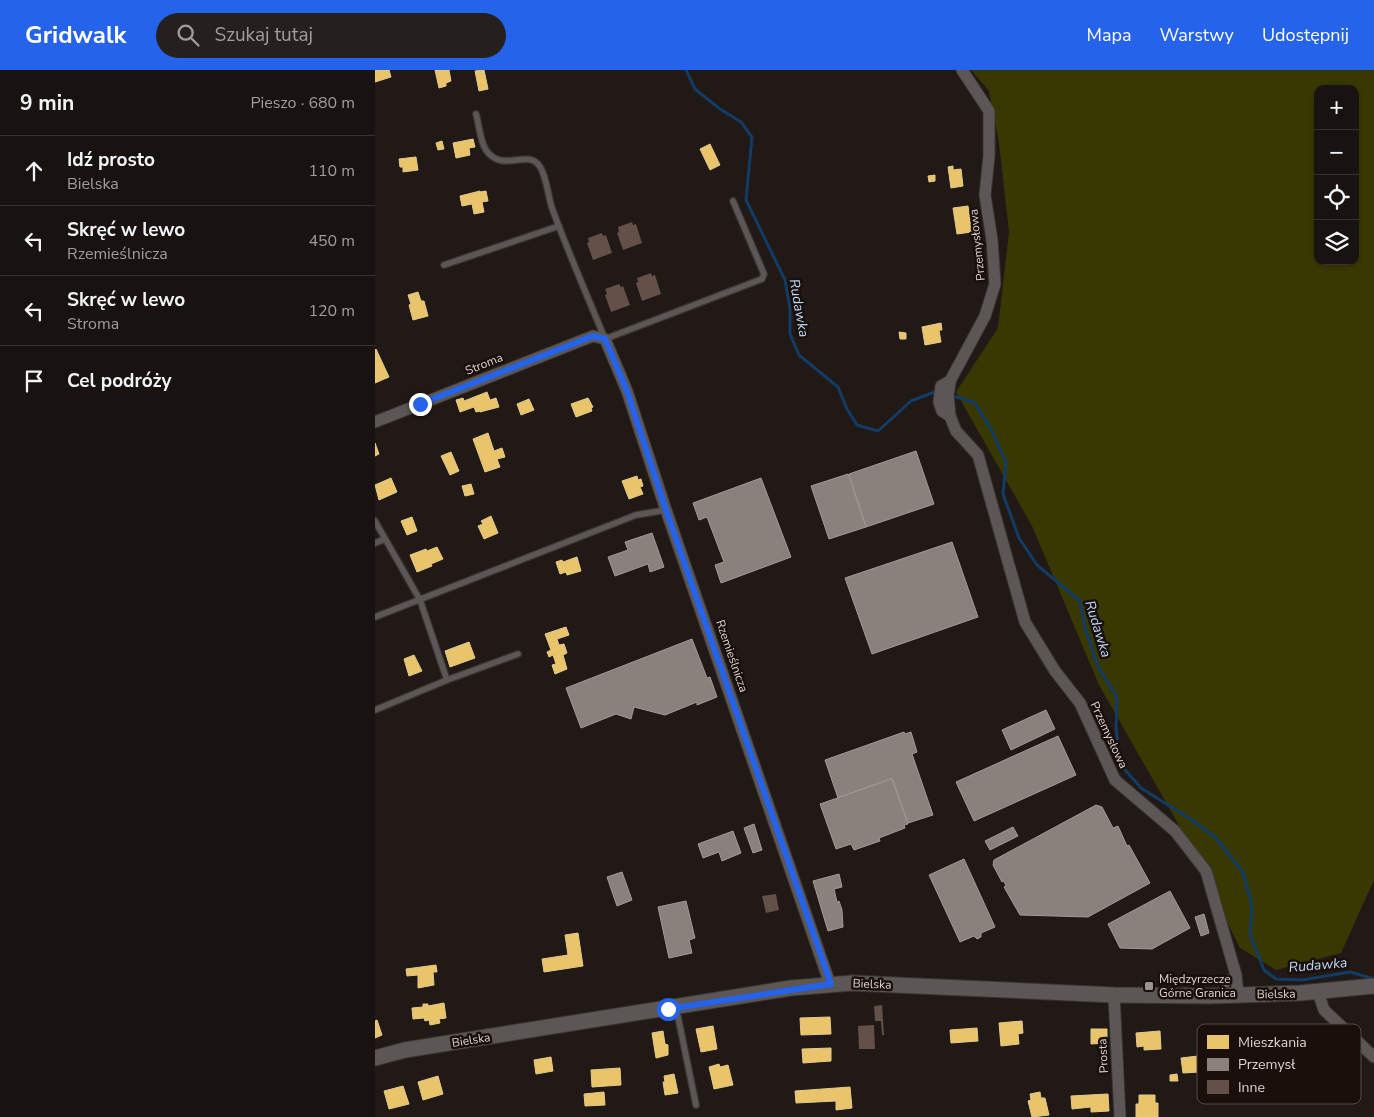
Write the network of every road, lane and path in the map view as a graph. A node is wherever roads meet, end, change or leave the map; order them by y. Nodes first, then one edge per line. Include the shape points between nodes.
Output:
1 (961, 70) edge
2 (476, 114) dead end
3 (733, 201) dead end
4 (559, 226) junction
5 (444, 265) dead end
6 (605, 339) junction
7 (946, 384) junction
8 (950, 416) junction
9 (375, 422) edge
10 (666, 510) junction
11 (375, 521) edge
12 (385, 539) junction
13 (375, 543) edge
14 (420, 600) junction
15 (375, 617) edge
16 (518, 654) dead end
17 (447, 680) junction
18 (375, 710) edge
19 (831, 984) junction
20 (1374, 986) edge
21 (1318, 992) junction
22 (1114, 995) junction
23 (1238, 995) junction
24 (676, 1007) junction
25 (1339, 1024) edge
26 (1361, 1045) edge
27 (1374, 1057) edge
28 (375, 1058) edge
29 (696, 1105) dead end
30 (1120, 1117) edge

1 - 7 street, Przemysłowa via 989,111 985,195 995,284 985,316
2 - 4 lane via 485,149 493,157 502,162 530,160 538,164
3 - 6 lane via 764,274 762,280
4 - 5 lane
4 - 6 lane
6 - 9 street, Stroma via 593,336
6 - 10 street, Rzemieślnicza via 627,391
7 - 8 street, Przemysłowa
7 - 8 street, Przemysłowa via 939,402 942,411
8 - 23 street, Przemysłowa via 956,431 977,455 1025,622 1055,671 1080,703 1115,780 1175,831 1206,871 1236,975
10 - 14 lane via 636,515
10 - 19 street, Rzemieślnicza
11 - 12 lane
12 - 13 lane
12 - 14 lane
14 - 15 lane
14 - 17 lane
16 - 17 lane
17 - 18 lane
19 - 22 street, Bielska
19 - 24 street, Bielska
20 - 21 street, Bielska
21 - 23 street, Bielska
21 - 25 street via 1324,1010
22 - 23 street, Bielska
22 - 30 street, Prosta
24 - 28 street, Bielska via 405,1050
24 - 29 lane
26 - 27 street

